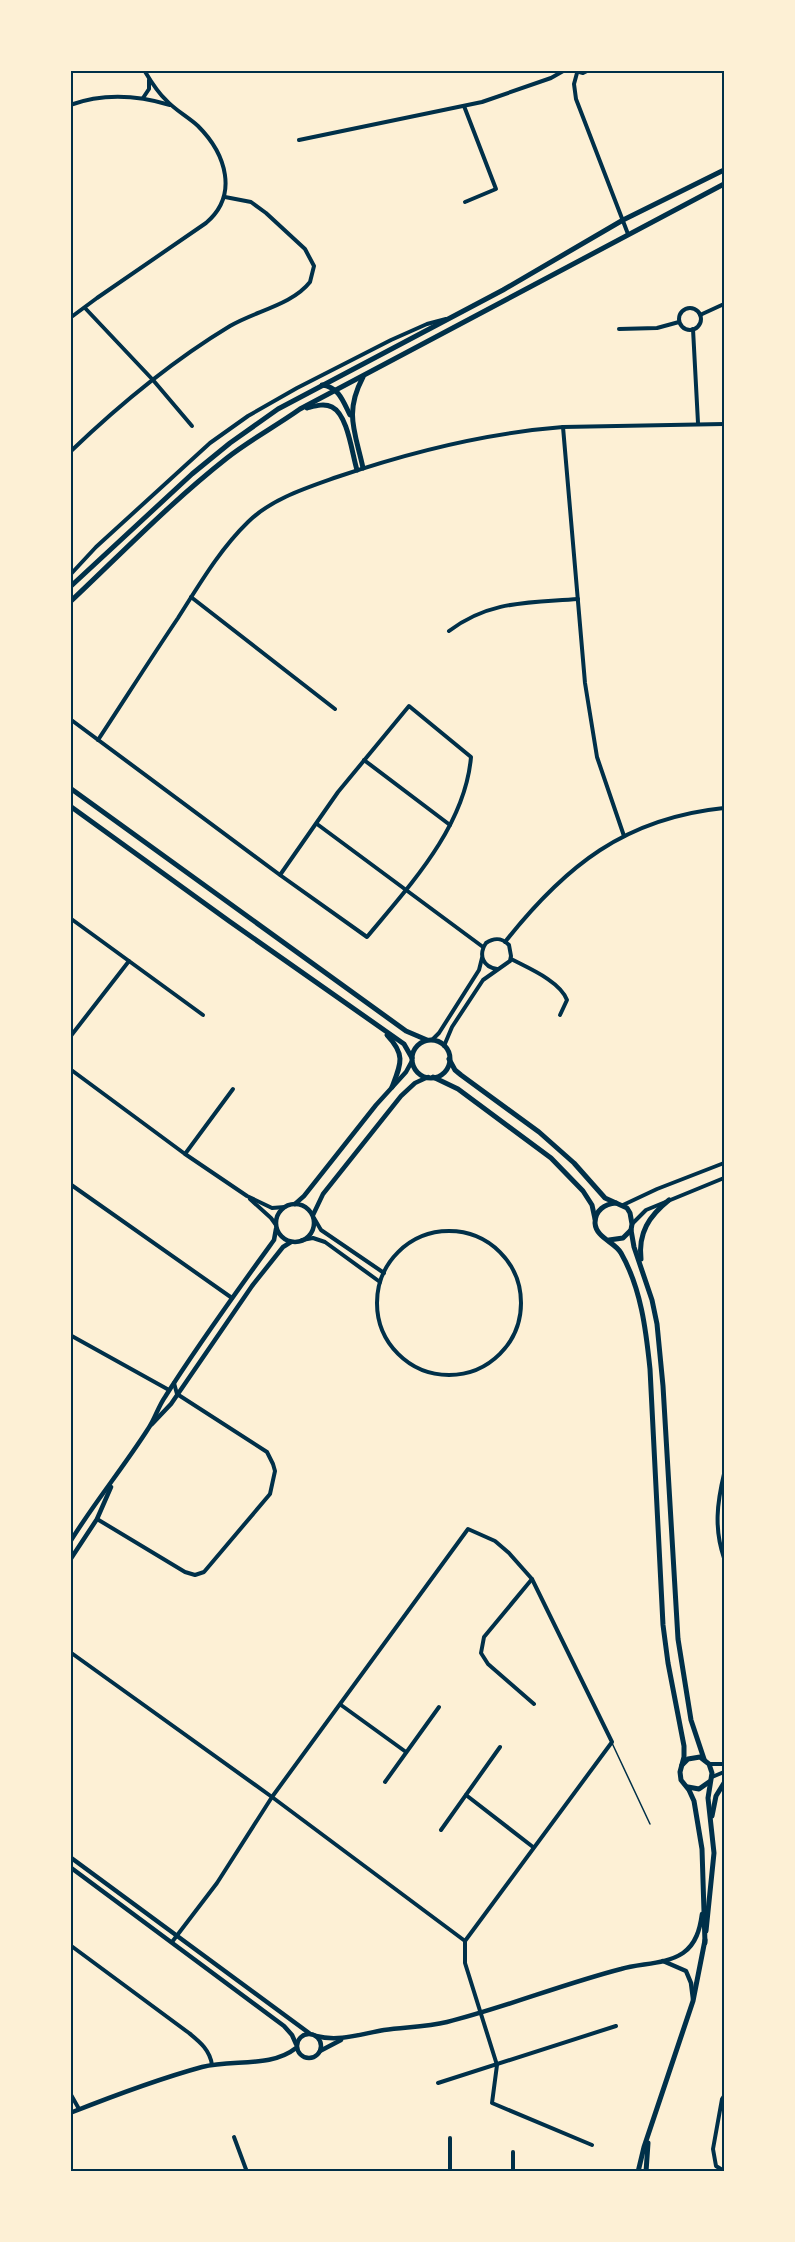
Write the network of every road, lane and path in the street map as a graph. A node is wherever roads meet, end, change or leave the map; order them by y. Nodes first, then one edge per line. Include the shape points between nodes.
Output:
1 (144, 70) edge
2 (565, 70) edge
3 (572, 70) edge
4 (589, 70) edge
5 (577, 73) junction
6 (149, 78) junction
7 (143, 98) junction
8 (70, 105) edge
9 (171, 105) junction
10 (464, 106) junction
11 (300, 140) dead end
12 (724, 170) edge
13 (724, 184) edge
14 (225, 197) junction
15 (465, 201) dead end
16 (623, 220) junction
17 (628, 234) junction
18 (724, 304) edge
19 (85, 308) junction
20 (700, 315) junction
21 (70, 318) edge
22 (450, 319) junction
23 (679, 322) junction
24 (619, 329) dead end
25 (693, 329) junction
26 (363, 376) junction
27 (153, 380) junction
28 (322, 385) junction
29 (337, 391) junction
30 (300, 410) junction
31 (352, 419) junction
32 (698, 423) junction
33 (724, 424) edge
34 (192, 426) dead end
35 (563, 427) junction
36 (70, 452) edge
37 (363, 468) junction
38 (357, 470) junction
39 (70, 575) edge
40 (70, 587) edge
41 (191, 597) junction
42 (578, 600) junction
43 (70, 602) edge
44 (449, 631) dead end
45 (335, 709) dead end
46 (70, 719) edge
47 (99, 740) junction
48 (364, 760) junction
49 (70, 788) edge
50 (70, 806) edge
51 (724, 808) edge
52 (317, 824) junction
53 (450, 825) junction
54 (624, 836) junction
55 (280, 875) junction
56 (406, 890) junction
57 (70, 918) edge
58 (505, 942) junction
59 (483, 947) junction
60 (482, 957) junction
61 (511, 959) junction
62 (129, 961) junction
63 (497, 969) junction
64 (203, 1015) dead end
65 (560, 1015) dead end
66 (377, 1026) junction
67 (70, 1037) edge
68 (429, 1040) junction
69 (444, 1046) junction
70 (412, 1059) junction
71 (449, 1059) junction
72 (70, 1069) edge
73 (431, 1077) junction
74 (392, 1087) junction
75 (233, 1089) dead end
76 (185, 1154) junction
77 (724, 1163) edge
78 (723, 1179) edge
79 (70, 1184) edge
80 (247, 1196) junction
81 (669, 1200) junction
82 (295, 1204) junction
83 (619, 1204) junction
84 (285, 1207) junction
85 (313, 1217) junction
86 (595, 1223) junction
87 (276, 1227) junction
88 (632, 1227) junction
89 (608, 1239) junction
90 (302, 1240) junction
91 (291, 1242) junction
92 (384, 1273) junction
93 (644, 1273) junction
94 (381, 1282) junction
95 (232, 1298) junction
96 (70, 1335) edge
97 (174, 1383) junction
98 (169, 1390) junction
99 (177, 1394) junction
100 (150, 1426) junction
101 (724, 1474) edge
102 (113, 1482) junction
103 (97, 1519) junction
104 (70, 1542) edge
105 (724, 1558) edge
106 (70, 1560) edge
107 (532, 1579) junction
108 (70, 1652) edge
109 (534, 1704) dead end
110 (341, 1705) junction
111 (439, 1707) dead end
112 (612, 1742) junction
113 (500, 1747) dead end
114 (406, 1752) junction
115 (704, 1759) junction
116 (709, 1764) junction
117 (724, 1764) edge
118 (681, 1766) junction
119 (724, 1772) edge
120 (711, 1778) junction
121 (385, 1782) dead end
122 (724, 1783) edge
123 (684, 1784) junction
124 (466, 1795) junction
125 (272, 1797) junction
126 (711, 1823) junction
127 (650, 1824) dead end
128 (441, 1830) dead end
129 (533, 1847) junction
130 (70, 1857) edge
131 (70, 1867) edge
132 (702, 1914) junction
133 (177, 1935) junction
134 (465, 1941) junction
135 (172, 1942) junction
136 (705, 1943) junction
137 (70, 1945) edge
138 (663, 1961) junction
139 (693, 2001) junction
140 (480, 2012) junction
141 (616, 2026) dead end
142 (309, 2033) junction
143 (316, 2036) junction
144 (346, 2038) junction
145 (296, 2046) junction
146 (320, 2052) junction
147 (212, 2065) junction
148 (496, 2065) junction
149 (438, 2083) dead end
150 (70, 2092) edge
151 (724, 2096) edge
152 (80, 2109) junction
153 (70, 2113) edge
154 (650, 2132) junction
155 (234, 2137) dead end
156 (450, 2138) dead end
157 (592, 2145) dead end
158 (513, 2152) dead end
159 (724, 2171) edge
160 (247, 2172) edge
161 (450, 2172) edge
162 (513, 2172) edge
163 (638, 2172) edge
164 (646, 2172) edge

1 - 6 street
2 - 10 street via 520,90
3 - 5 street
4 - 5 street
5 - 16 street via 576,99
6 - 7 street via 149,89
6 - 9 street
7 - 8 street via 110,97
7 - 9 street
9 - 14 street via 200,128 218,151 225,173
10 - 11 street
10 - 15 street via 496,189
12 - 16 main road
13 - 17 main road
14 - 19 street via 206,224
14 - 27 street via 251,202 266,213 305,249 314,266 313,277 308,285 230,326
16 - 17 street
16 - 22 main road
17 - 26 main road
18 - 20 street
19 - 21 street
19 - 27 street
20 - 23 street via 688,308 681,311
20 - 25 street via 699,325
22 - 28 main road
22 - 39 street via 398,336 248,416 210,443
23 - 24 street
23 - 25 street via 686,329
25 - 32 street
26 - 29 main road
26 - 31 main road via 353,399
27 - 34 street
27 - 36 street
28 - 29 main road
28 - 40 main road via 261,421 215,455
29 - 30 main road
29 - 31 main road
30 - 38 main road via 326,406 338,412
30 - 43 main road via 207,474
31 - 37 main road
32 - 33 street
32 - 35 street
35 - 37 street via 455,442
35 - 42 street
37 - 38 street
38 - 41 street via 305,488 257,514 223,551
41 - 45 street
41 - 47 street
42 - 44 street via 497,606 470,616
42 - 54 street via 585,683 597,757
46 - 47 street
47 - 55 street
48 - 52 street
48 - 53 street
48 - 53 street via 409,706 471,757 464,794
49 - 68 main road via 406,1031
50 - 66 main road
51 - 54 street via 681,816
52 - 55 street
52 - 56 street
53 - 56 street
54 - 58 street via 596,852 549,890
55 - 56 street via 367,938
56 - 59 street
57 - 62 street
58 - 59 street via 490,940
58 - 61 street
59 - 60 street
60 - 63 street via 488,966
60 - 68 street via 479,970 439,1033
61 - 63 street
61 - 65 street via 564,992 567,1000
62 - 64 street
62 - 67 street
63 - 69 street via 483,980
66 - 70 main road via 404,1044
66 - 74 main road via 400,1054
68 - 69 main road
68 - 70 main road via 415,1048
69 - 71 main road
70 - 73 main road via 419,1074
70 - 74 street
71 - 73 main road via 443,1073
71 - 83 main road via 461,1075 550,1140 605,1198
72 - 76 street
73 - 85 street via 415,1083 394,1105 323,1194
73 - 86 main road via 458,1089 551,1158 589,1199
74 - 82 street
75 - 76 street
76 - 80 street
77 - 83 street
78 - 81 street
79 - 95 street
80 - 84 street via 272,1208
80 - 87 street via 272,1218
81 - 88 street via 646,1210
81 - 93 main road via 649,1219 643,1233 640,1249
82 - 84 street
82 - 85 street via 306,1206
83 - 86 main road via 604,1206
83 - 88 main road via 630,1213
84 - 87 street via 278,1214
85 - 90 street via 313,1230
85 - 92 street via 321,1230
86 - 89 main road via 599,1233
87 - 91 street
87 - 95 street via 274,1240
88 - 89 main road via 623,1238
88 - 93 main road via 634,1247
89 - 118 main road via 619,1249 630,1272 646,1335 663,1625 684,1746
90 - 91 street
90 - 94 street via 324,1242
91 - 99 street via 252,1286
92 - 94 street
92 - 94 street via 404,1247 429,1234 457,1231 483,1239 504,1257 518,1282 521,1309 513,1336 496,1358 472,1371 445,1375 418,1368 397,1352 383,1331 378,1310
93 - 115 main road via 654,1309 662,1372 678,1639 692,1720
95 - 97 street
96 - 98 street
97 - 98 street
97 - 99 street
98 - 100 street
99 - 100 street
99 - 103 street via 267,1452 275,1471 270,1494 204,1572 195,1575
100 - 102 street
101 - 105 street via 716,1520
102 - 103 street
102 - 104 street
103 - 106 street
107 - 109 street via 483,1637 481,1653 488,1664
107 - 110 street via 495,1541 468,1529
107 - 112 street
108 - 125 street
110 - 114 street
110 - 125 street
111 - 114 street
112 - 127 lane
112 - 129 street
113 - 124 street
114 - 121 street
115 - 116 main road
115 - 118 main road via 694,1757
116 - 117 street
116 - 120 main road
118 - 123 main road
119 - 120 street
120 - 123 main road via 699,1789
120 - 126 main road
122 - 126 main road via 714,1803
123 - 132 main road via 694,1801 702,1848
124 - 128 street
124 - 129 street
125 - 133 street via 217,1883
125 - 134 street
126 - 136 main road via 713,1874
129 - 134 street
130 - 133 street
131 - 135 street
132 - 136 main road
132 - 138 street via 691,1945
133 - 135 street
133 - 142 street
134 - 140 street via 465,1963
135 - 145 street via 284,2026
136 - 139 main road
137 - 147 street via 189,2033 206,2049
138 - 139 street via 686,1971
138 - 140 street via 623,1968
139 - 154 main road
140 - 144 street via 430,2025
140 - 148 street
141 - 148 street
142 - 143 street
142 - 145 street via 299,2038
143 - 144 street
143 - 146 street via 321,2043
144 - 146 street
145 - 146 street via 305,2058
145 - 147 street via 285,2056 274,2059
147 - 152 street
148 - 149 street
148 - 157 street via 492,2103
150 - 152 street
151 - 159 street via 713,2149 716,2166
152 - 153 street
154 - 163 main road
154 - 164 main road
155 - 160 street
156 - 161 street
158 - 162 street

